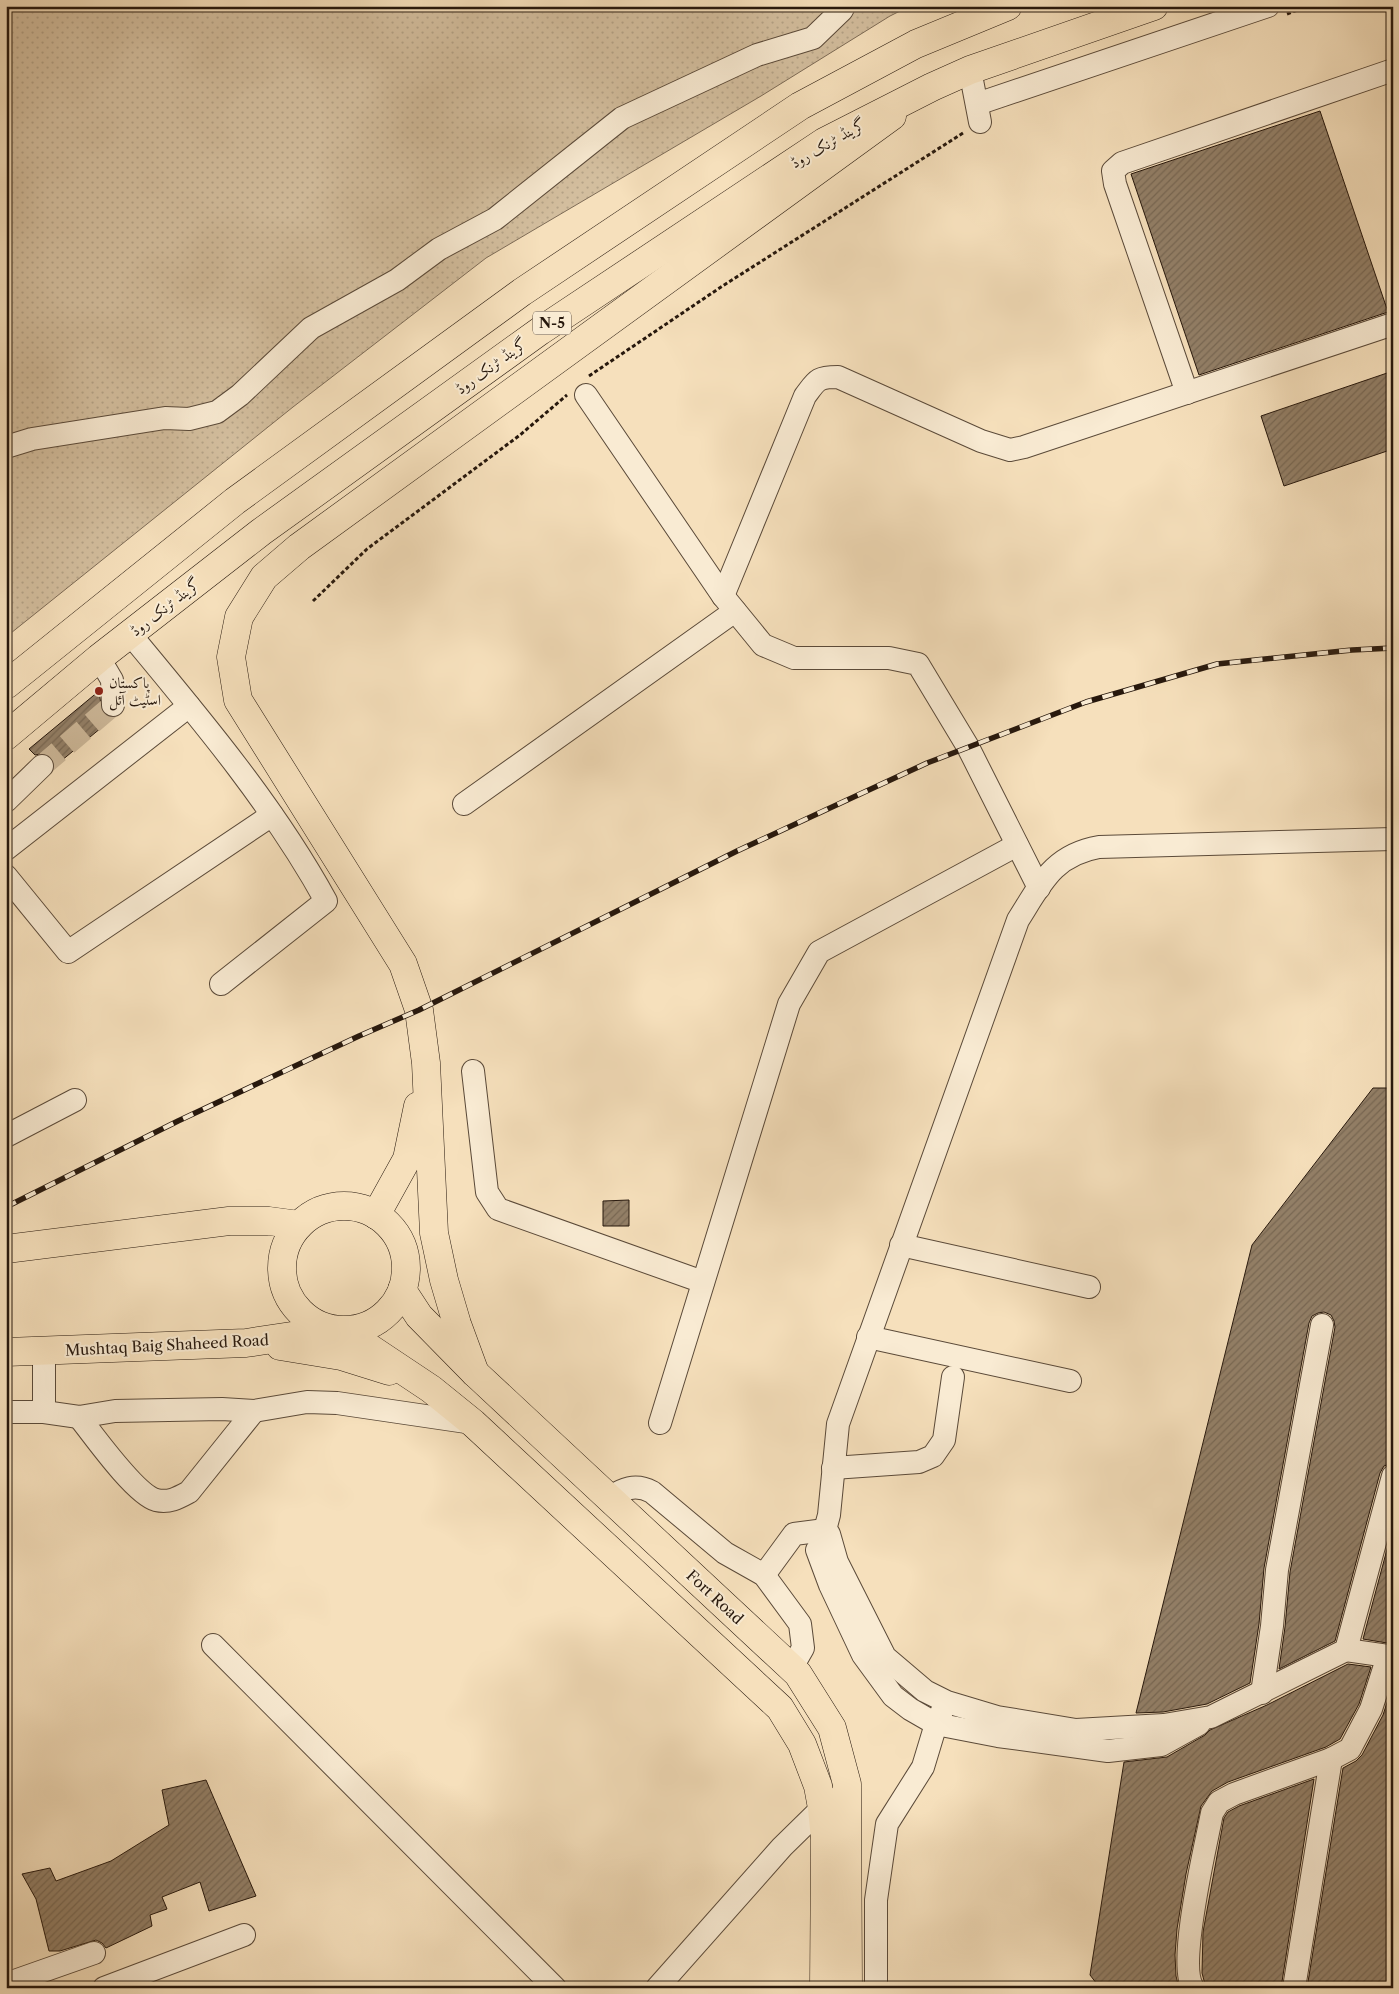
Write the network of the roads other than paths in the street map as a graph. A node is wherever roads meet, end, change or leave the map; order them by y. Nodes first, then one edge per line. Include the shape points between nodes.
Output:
1 (844, 6) edge
2 (1008, 6) edge
3 (1154, 6) edge
4 (1275, 11) edge
5 (970, 70) junction
6 (1393, 70) edge
7 (932, 87) junction
8 (1393, 324) edge
9 (582, 387) road end
10 (1187, 393) junction
11 (6, 447) edge
12 (729, 604) junction
13 (130, 634) junction
14 (98, 658) junction
15 (6, 686) edge
16 (113, 705) dead end
17 (189, 706) junction
18 (6, 736) edge
19 (42, 766) tunnel mouth
20 (6, 801) edge
21 (464, 804) dead end
22 (272, 814) junction
23 (1393, 839) edge
24 (1017, 845) junction
25 (6, 849) edge
26 (6, 876) edge
27 (1039, 888) junction
28 (221, 984) dead end
29 (426, 1063) junction
30 (473, 1071) dead end
31 (75, 1100) dead end
32 (6, 1136) edge
33 (376, 1214) junction
34 (299, 1225) junction
35 (901, 1245) junction
36 (6, 1249) edge
37 (703, 1282) junction
38 (1089, 1287) dead end
39 (402, 1290) junction
40 (1322, 1325) dead end
41 (336, 1330) junction
42 (868, 1338) junction
43 (246, 1343) junction
44 (44, 1351) junction
45 (6, 1352) edge
46 (475, 1374) junction
47 (953, 1377) dead end
48 (1070, 1381) dead end
49 (431, 1389) junction
50 (254, 1411) junction
51 (6, 1412) edge
52 (44, 1412) junction
53 (79, 1418) junction
54 (660, 1422) dead end
55 (473, 1423) junction
56 (833, 1468) junction
57 (1393, 1476) edge
58 (608, 1498) junction
59 (818, 1531) junction
60 (764, 1574) junction
61 (213, 1645) dead end
62 (1346, 1650) junction
63 (792, 1669) junction
64 (1262, 1693) junction
65 (947, 1702) junction
66 (1211, 1717) junction
67 (936, 1724) junction
68 (1331, 1760) junction
69 (848, 1784) junction
70 (822, 1808) junction
71 (244, 1935) dead end
72 (94, 1954) dead end
73 (6, 1984) edge
74 (104, 1988) edge
75 (555, 1988) edge
76 (657, 1988) edge
77 (824, 1988) edge
78 (848, 1988) edge
79 (876, 1988) edge
80 (1193, 1988) edge
81 (1294, 1988) edge

1 - 11 street via 813,38 757,55 622,118 495,219 439,249 398,280 311,328 240,395 217,412 189,419 165,418 32,438
2 - 15 main road via 916,44 800,106 522,292 234,502
3 - 5 main road, گرینڈ ٹرنک روڈ / N-5
4 - 5 street via 978,113
5 - 7 main road, گرینڈ ٹرنک روڈ / N-5
6 - 10 street via 1122,163 1113,171
7 - 13 main road, گرینڈ ٹرنک روڈ / N-5 via 824,142 540,331 261,532
7 - 29 main road via 299,547 264,577 239,617 231,657 238,700 403,964 419,1010
8 - 10 street
9 - 12 street
10 - 12 street via 1010,450 981,441 838,378 822,377 805,396
12 - 21 street
12 - 24 street via 763,644 794,658 889,658 918,664 968,747
13 - 14 main road, گرینڈ ٹرنک روڈ / N-5
13 - 17 street
14 - 16 street via 112,680
14 - 18 main road, گرینڈ ٹرنک روڈ / N-5
17 - 22 street
17 - 25 street
19 - 20 street
22 - 26 street via 68,952
22 - 28 street via 326,901
23 - 27 street via 1099,847 1059,862
24 - 27 street
24 - 37 street via 819,952 789,1004
27 - 35 street via 1018,920
29 - 33 main road via 408,1159
29 - 46 main road via 434,1234 444,1280
30 - 37 street via 487,1192 498,1210
31 - 32 street
33 - 34 main road via 344,1206 327,1208 312,1214
33 - 39 main road via 389,1225 405,1256
34 - 36 main road via 229,1221
34 - 41 main road via 287,1242 281,1263 284,1284 292,1304 307,1319
35 - 38 street
35 - 42 street
37 - 54 street
39 - 41 main road via 394,1306 381,1319 365,1328
39 - 46 main road, Fort Road via 419,1316
40 - 64 street via 1277,1570
41 - 43 main road, Mushtaq Baig Shaheed Road
41 - 49 main road
42 - 48 street
42 - 56 street via 838,1424
43 - 44 main road, Mushtaq Baig Shaheed Road
43 - 49 main road via 294,1347 341,1356 387,1370
44 - 45 main road, Mushtaq Baig Shaheed Road
44 - 52 street
46 - 58 main road, Fort Road
47 - 56 street via 944,1440 933,1456 918,1462
49 - 55 main road
50 - 53 street via 115,1411
50 - 53 street via 189,1492 169,1501 157,1500 141,1492
50 - 55 street via 293,1404 337,1403
51 - 52 street
52 - 53 street
55 - 70 main road via 780,1708 802,1744 818,1786
56 - 59 street
57 - 62 street
58 - 60 street via 634,1486 645,1488 725,1553
58 - 63 main road, Fort Road
59 - 60 street via 794,1534
59 - 65 street via 829,1534 837,1562 885,1657 925,1691
59 - 67 street via 830,1585 863,1655 894,1696
60 - 63 street via 800,1624 803,1648
61 - 75 street
62 - 64 street
62 - 68 street via 1388,1656 1371,1709 1350,1749
63 - 69 main road, Fort Road via 832,1728
64 - 66 street
65 - 66 street via 997,1717 1076,1730
65 - 67 street
66 - 67 street via 1161,1744 1108,1751
67 - 79 street via 923,1767 887,1824 876,1900
68 - 80 street via 1234,1794 1219,1802 1212,1813 1190,1934 1187,1964
68 - 81 street
69 - 70 street
69 - 78 main road, Fort Road
70 - 76 street via 782,1847
70 - 77 main road via 825,1839
71 - 74 street
72 - 73 street

